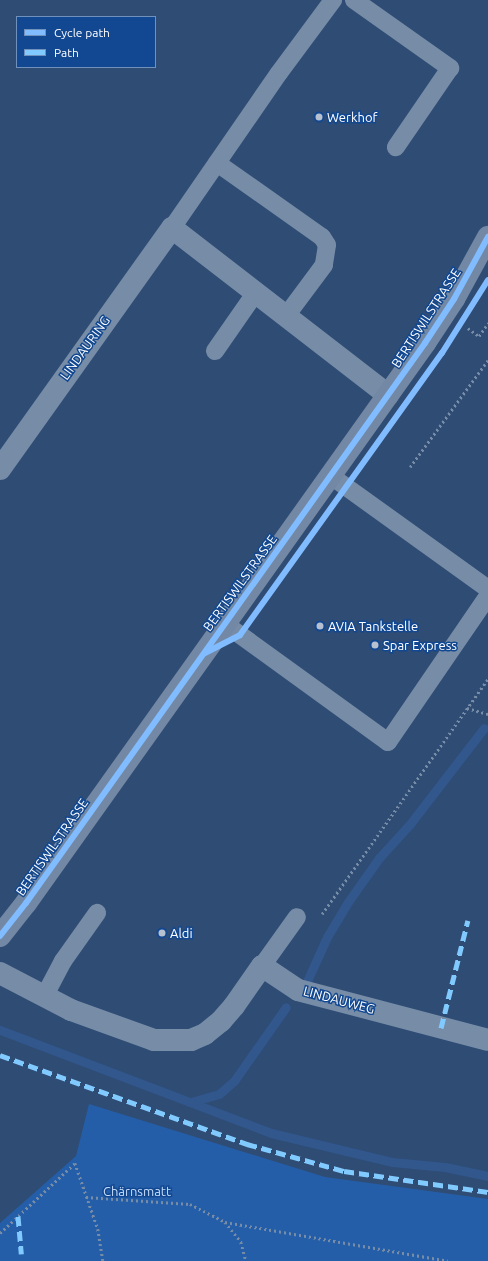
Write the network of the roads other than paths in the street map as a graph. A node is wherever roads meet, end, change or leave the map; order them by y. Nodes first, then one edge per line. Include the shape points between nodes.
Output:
1 (333, 0) edge
2 (354, 0) edge
3 (396, 147) dead end
4 (217, 163) junction
5 (172, 228) junction
6 (488, 237) edge
7 (256, 292) junction
8 (286, 316) junction
9 (215, 351) dead end
10 (388, 395) junction
11 (0, 469) edge
12 (331, 476) junction
13 (488, 589) edge
14 (488, 596) edge
15 (225, 624) junction
16 (97, 913) dead end
17 (297, 917) dead end
18 (0, 936) edge
19 (262, 966) junction
20 (0, 973) edge
21 (44, 997) junction
22 (488, 1040) edge

1 - 4 lane
2 - 3 lane via 450,68
4 - 5 lane
4 - 8 lane via 322,237 328,253 324,265
5 - 7 street
5 - 11 street, LINDAURING
6 - 10 main road, BERTISWILSTRASSE via 454,298
7 - 8 street
7 - 9 lane
8 - 10 street
10 - 12 main road, BERTISWILSTRASSE
12 - 13 lane
12 - 15 main road, BERTISWILSTRASSE
14 - 15 lane via 388,742
15 - 18 main road, BERTISWILSTRASSE
16 - 21 lane via 63,961
17 - 19 lane
19 - 21 street via 221,1021 191,1040 154,1040 71,1010
19 - 22 street, LINDAUWEG via 298,990
20 - 21 street

